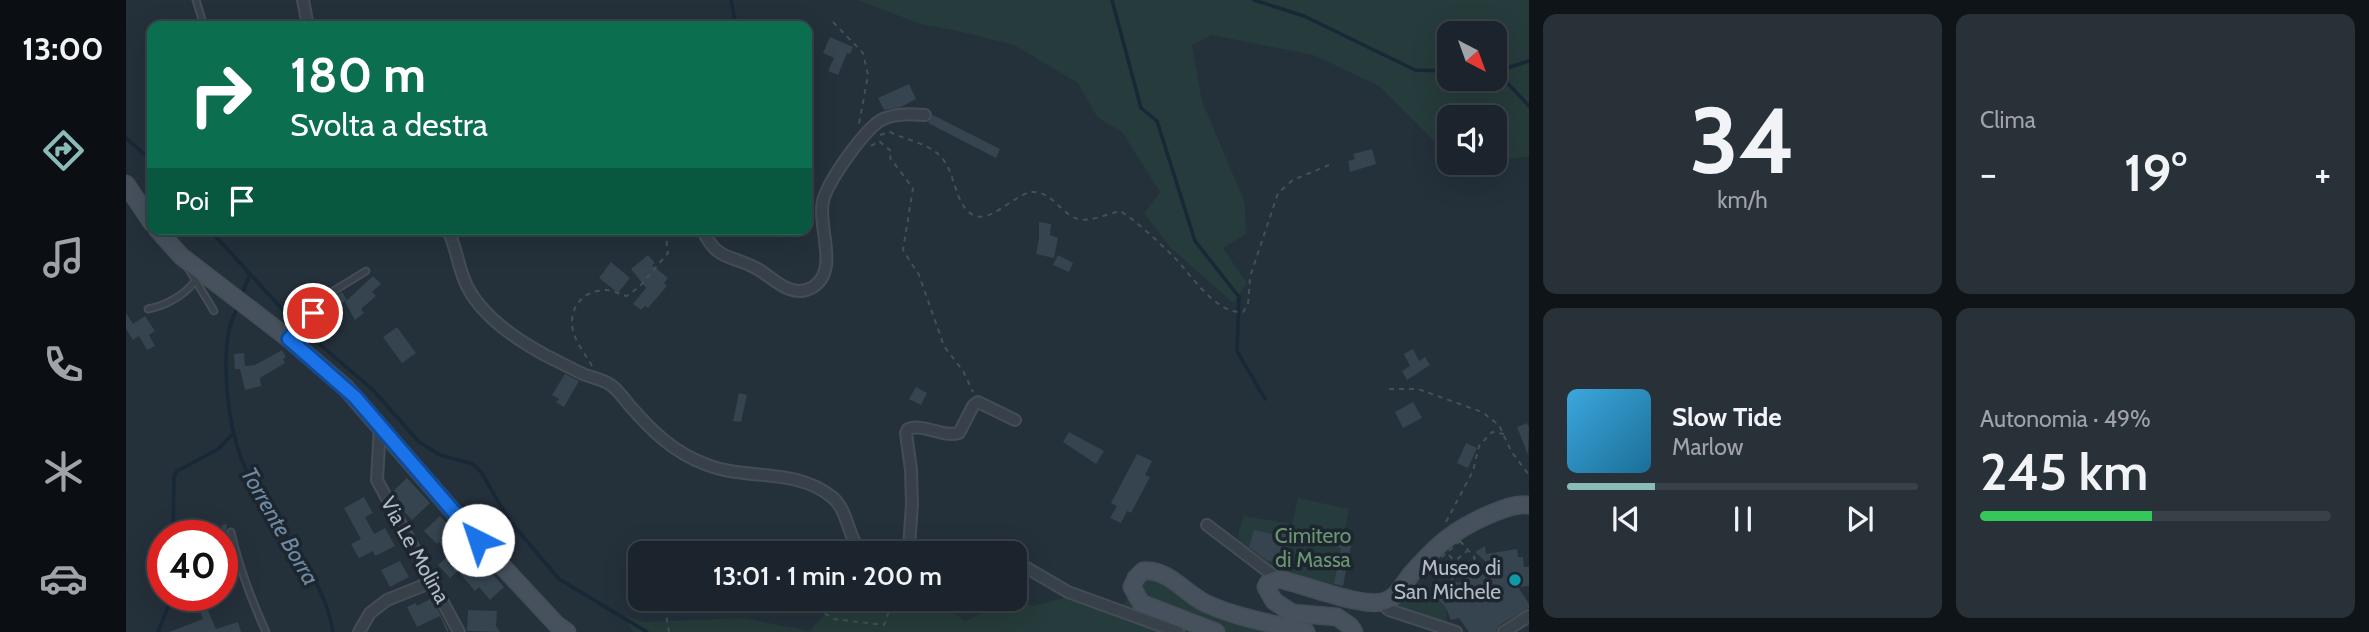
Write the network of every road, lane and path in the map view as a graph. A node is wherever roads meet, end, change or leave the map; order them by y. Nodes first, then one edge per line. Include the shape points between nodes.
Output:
1 (196, 0) edge
2 (303, 0) edge
3 (202, 21) edge
4 (307, 21) edge
5 (833, 22) dead end
6 (925, 115) dead end
7 (858, 131) dead end
8 (879, 135) dead end
9 (867, 148) dead end
10 (1329, 165) dead end
11 (126, 184) edge
12 (147, 216) edge
13 (162, 235) edge
14 (450, 235) edge
15 (666, 235) edge
16 (705, 235) edge
17 (181, 256) junction
18 (366, 271) dead end
19 (195, 281) junction
20 (148, 309) dead end
21 (214, 311) dead end
22 (289, 339) junction
23 (603, 380) junction
24 (1389, 389) dead end
25 (978, 402) junction
26 (1015, 420) dead end
27 (380, 425) junction
28 (1504, 434) junction
29 (1529, 475) edge
30 (1529, 505) edge
31 (1207, 525) dead end
32 (1443, 525) dead end
33 (855, 541) edge
34 (911, 541) edge
35 (1468, 550) junction
36 (1447, 553) junction
37 (238, 555) edge
38 (1027, 568) edge
39 (1462, 570) junction
40 (1442, 573) junction
41 (1278, 579) junction
42 (432, 582) junction
43 (1381, 603) junction
44 (665, 611) edge
45 (821, 611) edge
46 (888, 611) edge
47 (1529, 616) edge
48 (266, 632) edge
49 (359, 632) edge
50 (459, 632) edge
51 (567, 632) edge
52 (669, 632) edge
53 (1178, 632) edge
54 (1216, 632) edge
55 (1306, 632) edge
56 (1354, 632) edge
57 (1456, 632) edge
58 (1504, 632) edge

1 - 3 lane
2 - 4 street
5 - 7 path via 863,53 868,75
6 - 16 street via 901,114 882,120 832,177 822,202 827,256 825,273 817,285 805,291 790,290 753,266 722,256
8 - 10 path via 890,132 928,146 943,159 965,206 974,215 998,211 1020,195 1033,192 1045,194 1077,219 1120,211 1170,253 1202,289 1235,313 1248,305 1250,277 1278,193 1293,180
9 - 25 path via 878,141 891,152 890,158 913,188 903,250 919,275 944,346 963,370
11 - 12 street
13 - 17 street
14 - 23 street via 466,284 500,326 543,354
15 - 23 path via 668,253 627,296 606,290 585,295 576,303 573,332
17 - 19 lane
17 - 22 street
18 - 22 lane via 314,303 313,313
19 - 20 lane via 188,290
19 - 21 lane
22 - 27 street via 338,380
23 - 33 street via 653,432 690,458 726,471 792,479 825,492 836,500
24 - 28 path via 1418,389 1482,412
25 - 26 street
25 - 34 street via 960,433 949,435 917,426 906,433
27 - 42 street, Via Le Molina via 377,480
27 - 51 street via 478,540
28 - 29 path
28 - 32 path via 1492,432 1479,446 1473,471
30 - 43 street via 1515,505 1457,529 1400,590
31 - 41 street
35 - 36 path via 1460,541
35 - 39 path via 1475,558
35 - 40 path
36 - 39 path
36 - 40 path via 1434,564
37 - 48 lane
38 - 53 street via 1068,592
39 - 40 path via 1450,581
41 - 43 street via 1364,603
41 - 56 street via 1268,583 1267,592 1283,608 1297,615 1337,617
42 - 49 street via 387,600 370,613
42 - 50 street, Via Le Molina
43 - 57 street via 1389,610
44 - 52 path
45 - 46 path via 834,619 884,625
47 - 58 street
54 - 55 street via 1142,603 1132,587 1136,578 1143,571 1159,572 1207,604

